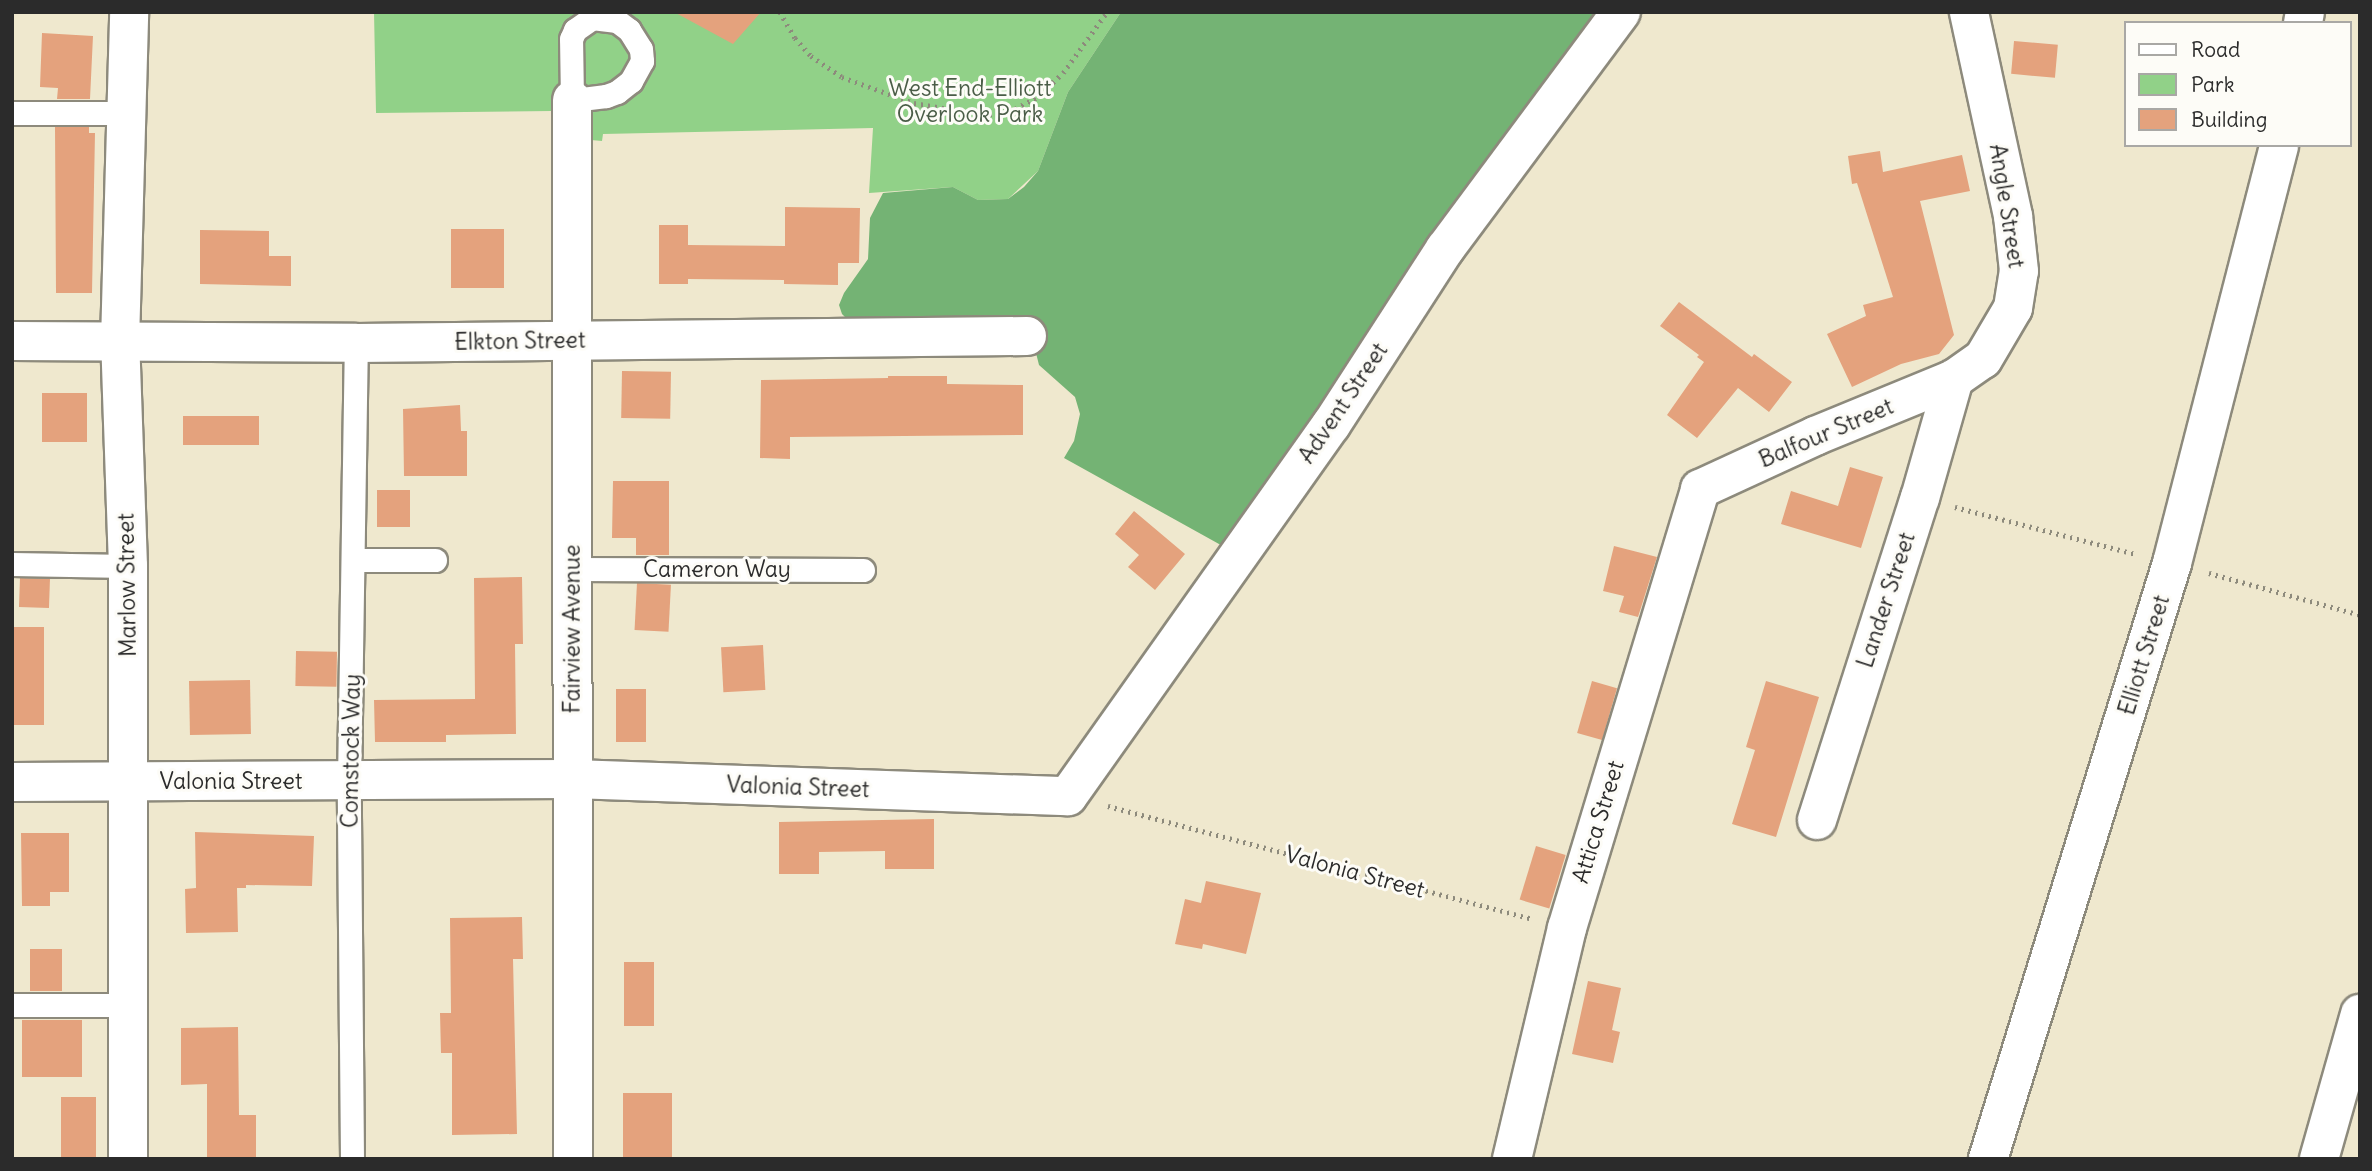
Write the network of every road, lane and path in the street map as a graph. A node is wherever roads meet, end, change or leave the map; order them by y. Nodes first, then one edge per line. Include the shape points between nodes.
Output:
1 (129, 12) edge
2 (780, 12) edge
3 (1107, 12) edge
4 (1622, 12) edge
5 (1969, 12) edge
6 (572, 100) dead end
7 (12, 113) edge
8 (127, 113) junction
9 (2278, 147) edge
10 (1027, 335) dead end
11 (12, 341) edge
12 (574, 341) junction
13 (121, 342) junction
14 (356, 343) junction
15 (1954, 379) junction
16 (1700, 489) joint
17 (354, 560) junction
18 (435, 560) dead end
19 (12, 564) edge
20 (128, 566) junction
21 (572, 569) junction
22 (863, 570) dead end
23 (573, 779) junction
24 (129, 781) junction
25 (12, 782) edge
26 (349, 782) junction
27 (1068, 796) junction
28 (1817, 820) dead end
29 (1567, 928) junction
30 (12, 1005) edge
31 (127, 1005) junction
32 (2360, 1014) edge
33 (128, 1159) edge
34 (352, 1159) edge
35 (573, 1159) edge
36 (1512, 1159) edge
37 (1988, 1159) edge
38 (2319, 1159) edge

1 - 8 street, Marlow Street
2 - 3 path via 811,56 842,77 914,103 983,115 1009,112 1037,97 1063,73
4 - 27 street, Advent Street via 1445,249 1331,425
5 - 15 street, Angle Street via 2013,216 2019,271 2013,308 1999,335 1983,359
6 - 12 street, Fairview Avenue
7 - 8 lane
8 - 13 street, Marlow Street
9 - 37 street, Elliott Street via 2172,563
10 - 12 street, Elkton Street
11 - 13 street, Elkton Street
12 - 14 street, Elkton Street
12 - 21 street, Fairview Avenue
13 - 14 street, Elkton Street
13 - 20 street, Marlow Street
14 - 17 lane, Comstock Way
15 - 16 street, Balfour Street
15 - 28 street, Lander Street
16 - 29 street, Attica Street
17 - 18 lane
17 - 26 lane, Comstock Way
19 - 20 lane
20 - 24 street, Marlow Street
21 - 22 lane, Cameron Way
21 - 23 street, Fairview Avenue
23 - 26 street, Valonia Street
23 - 27 street, Valonia Street
23 - 35 street, Fairview Avenue
24 - 25 street, Valonia Street
24 - 26 street, Valonia Street
24 - 31 street, Marlow Street
26 - 34 lane, Comstock Way
27 - 29 path, Valonia Street
29 - 36 street, Attica Street
30 - 31 lane
31 - 33 street, Marlow Street
32 - 38 street

